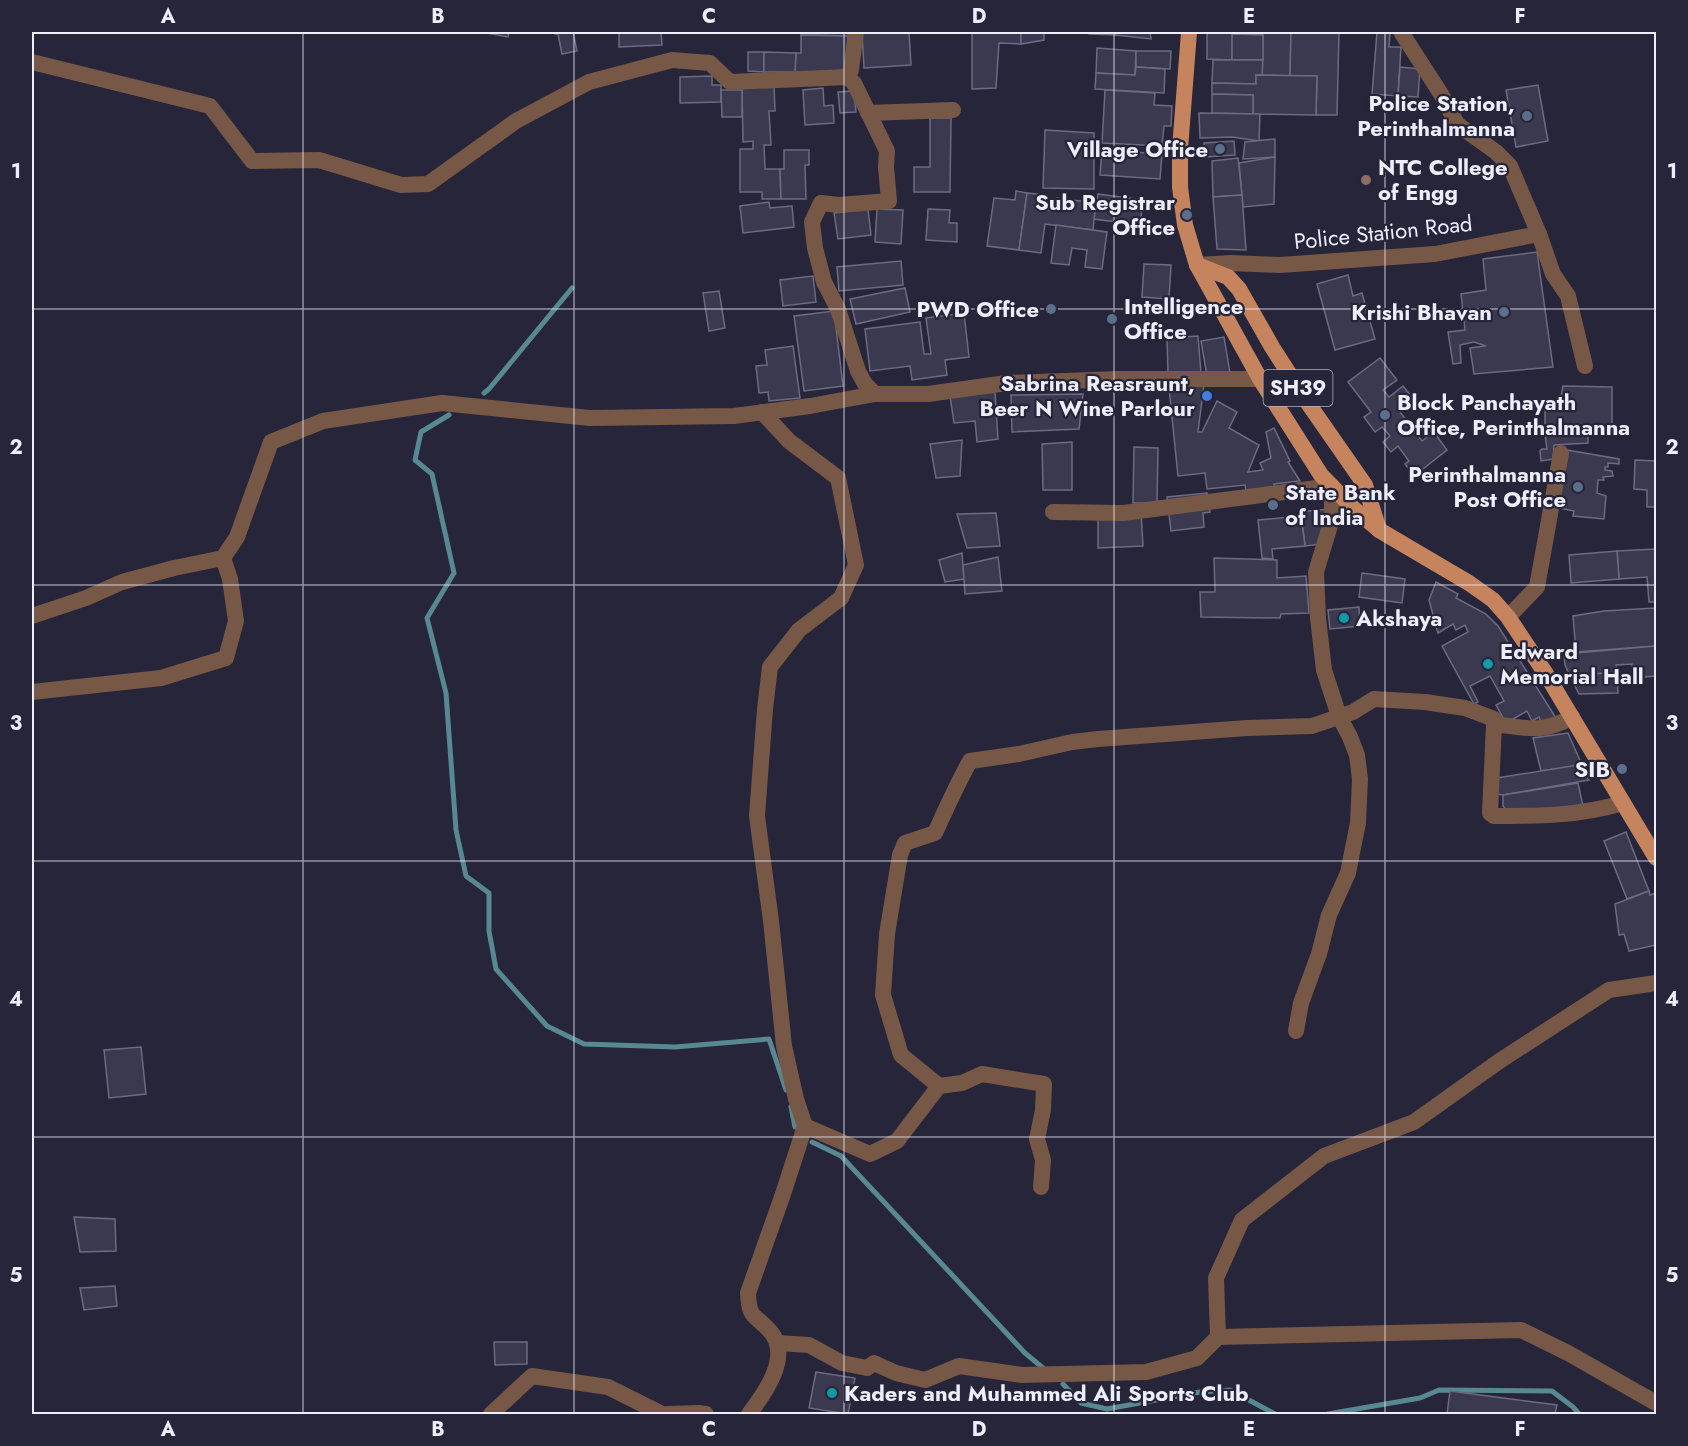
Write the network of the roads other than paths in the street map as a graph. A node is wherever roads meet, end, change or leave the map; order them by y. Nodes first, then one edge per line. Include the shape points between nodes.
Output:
1 (856, 32) edge
2 (1189, 32) edge
3 (1401, 32) edge
4 (32, 62) edge
5 (846, 77) junction
6 (953, 110) dead end
7 (868, 113) junction
8 (1539, 234) junction
9 (1197, 265) junction
10 (1585, 366) dead end
11 (1260, 379) junction
12 (875, 394) junction
13 (762, 412) junction
14 (1561, 453) dead end
15 (1332, 486) junction
16 (1053, 512) dead end
17 (1379, 530) junction
18 (223, 558) junction
19 (32, 616) edge
20 (1508, 617) junction
21 (32, 692) edge
22 (1339, 716) junction
23 (1572, 717) junction
24 (1494, 724) junction
25 (1623, 802) junction
26 (1656, 858) edge
27 (1656, 983) edge
28 (1296, 1031) dead end
29 (939, 1086) junction
30 (805, 1126) junction
31 (1041, 1187) dead end
32 (1218, 1337) junction
33 (778, 1343) junction
34 (1656, 1403) edge
35 (491, 1414) edge
36 (662, 1414) edge
37 (667, 1414) edge
38 (706, 1414) edge
39 (749, 1414) edge

1 - 5 street via 851,70
2 - 9 main road, SH39 via 1180,188 1185,225
3 - 8 street via 1457,124 1510,166
4 - 5 street via 210,106 252,161 319,160 401,185 428,184 516,121 589,82 672,60 710,63 730,82
5 - 7 street via 854,83
6 - 7 street
7 - 12 street via 887,151 890,201 839,205 821,202 812,222 824,282 838,309 858,371
8 - 9 street, Police Station Road via 1435,254 1280,265
8 - 10 street via 1553,274 1568,296
9 - 11 main road, SH39
9 - 17 main road, SH39 via 1228,277 1239,289 1272,347 1365,485
11 - 12 street via 1118,379 1019,383 928,394
11 - 15 main road, SH39 via 1315,468
12 - 13 street
13 - 18 street via 734,416 590,418 442,403 323,421 271,442 237,537
13 - 30 street via 789,441 838,478 856,565 841,598 799,630 770,667 765,709 757,816 784,1046
14 - 20 street via 1537,587
15 - 16 street via 1123,513
15 - 17 main road, SH39
15 - 22 street via 1332,519 1316,572 1324,670
17 - 20 main road via 1493,600
18 - 19 street via 138,577
18 - 21 street via 236,621 226,658 161,678
20 - 23 main road
22 - 24 street via 1374,699 1465,708 1494,719
22 - 28 street via 1357,755 1358,822 1348,873 1329,915
22 - 29 street via 1312,726 1072,742 970,761 936,833 905,843 887,934 883,995 901,1055
23 - 24 street via 1537,729
23 - 25 main road
24 - 25 street via 1490,813 1494,816 1558,816
25 - 26 main road
27 - 32 street via 1609,990 1414,1122 1324,1156 1242,1220 1215,1278
29 - 30 street via 897,1142 870,1154
29 - 31 street via 962,1083 982,1074 1044,1083 1036,1139 1043,1160
30 - 33 street via 748,1293 748,1309
32 - 33 street via 1197,1358 1146,1371 1022,1375 959,1366 925,1380 874,1363 867,1368 842,1363 808,1345
32 - 34 street via 1521,1330
33 - 39 street via 778,1359 768,1389
35 - 36 street via 532,1376 609,1387
37 - 38 street

